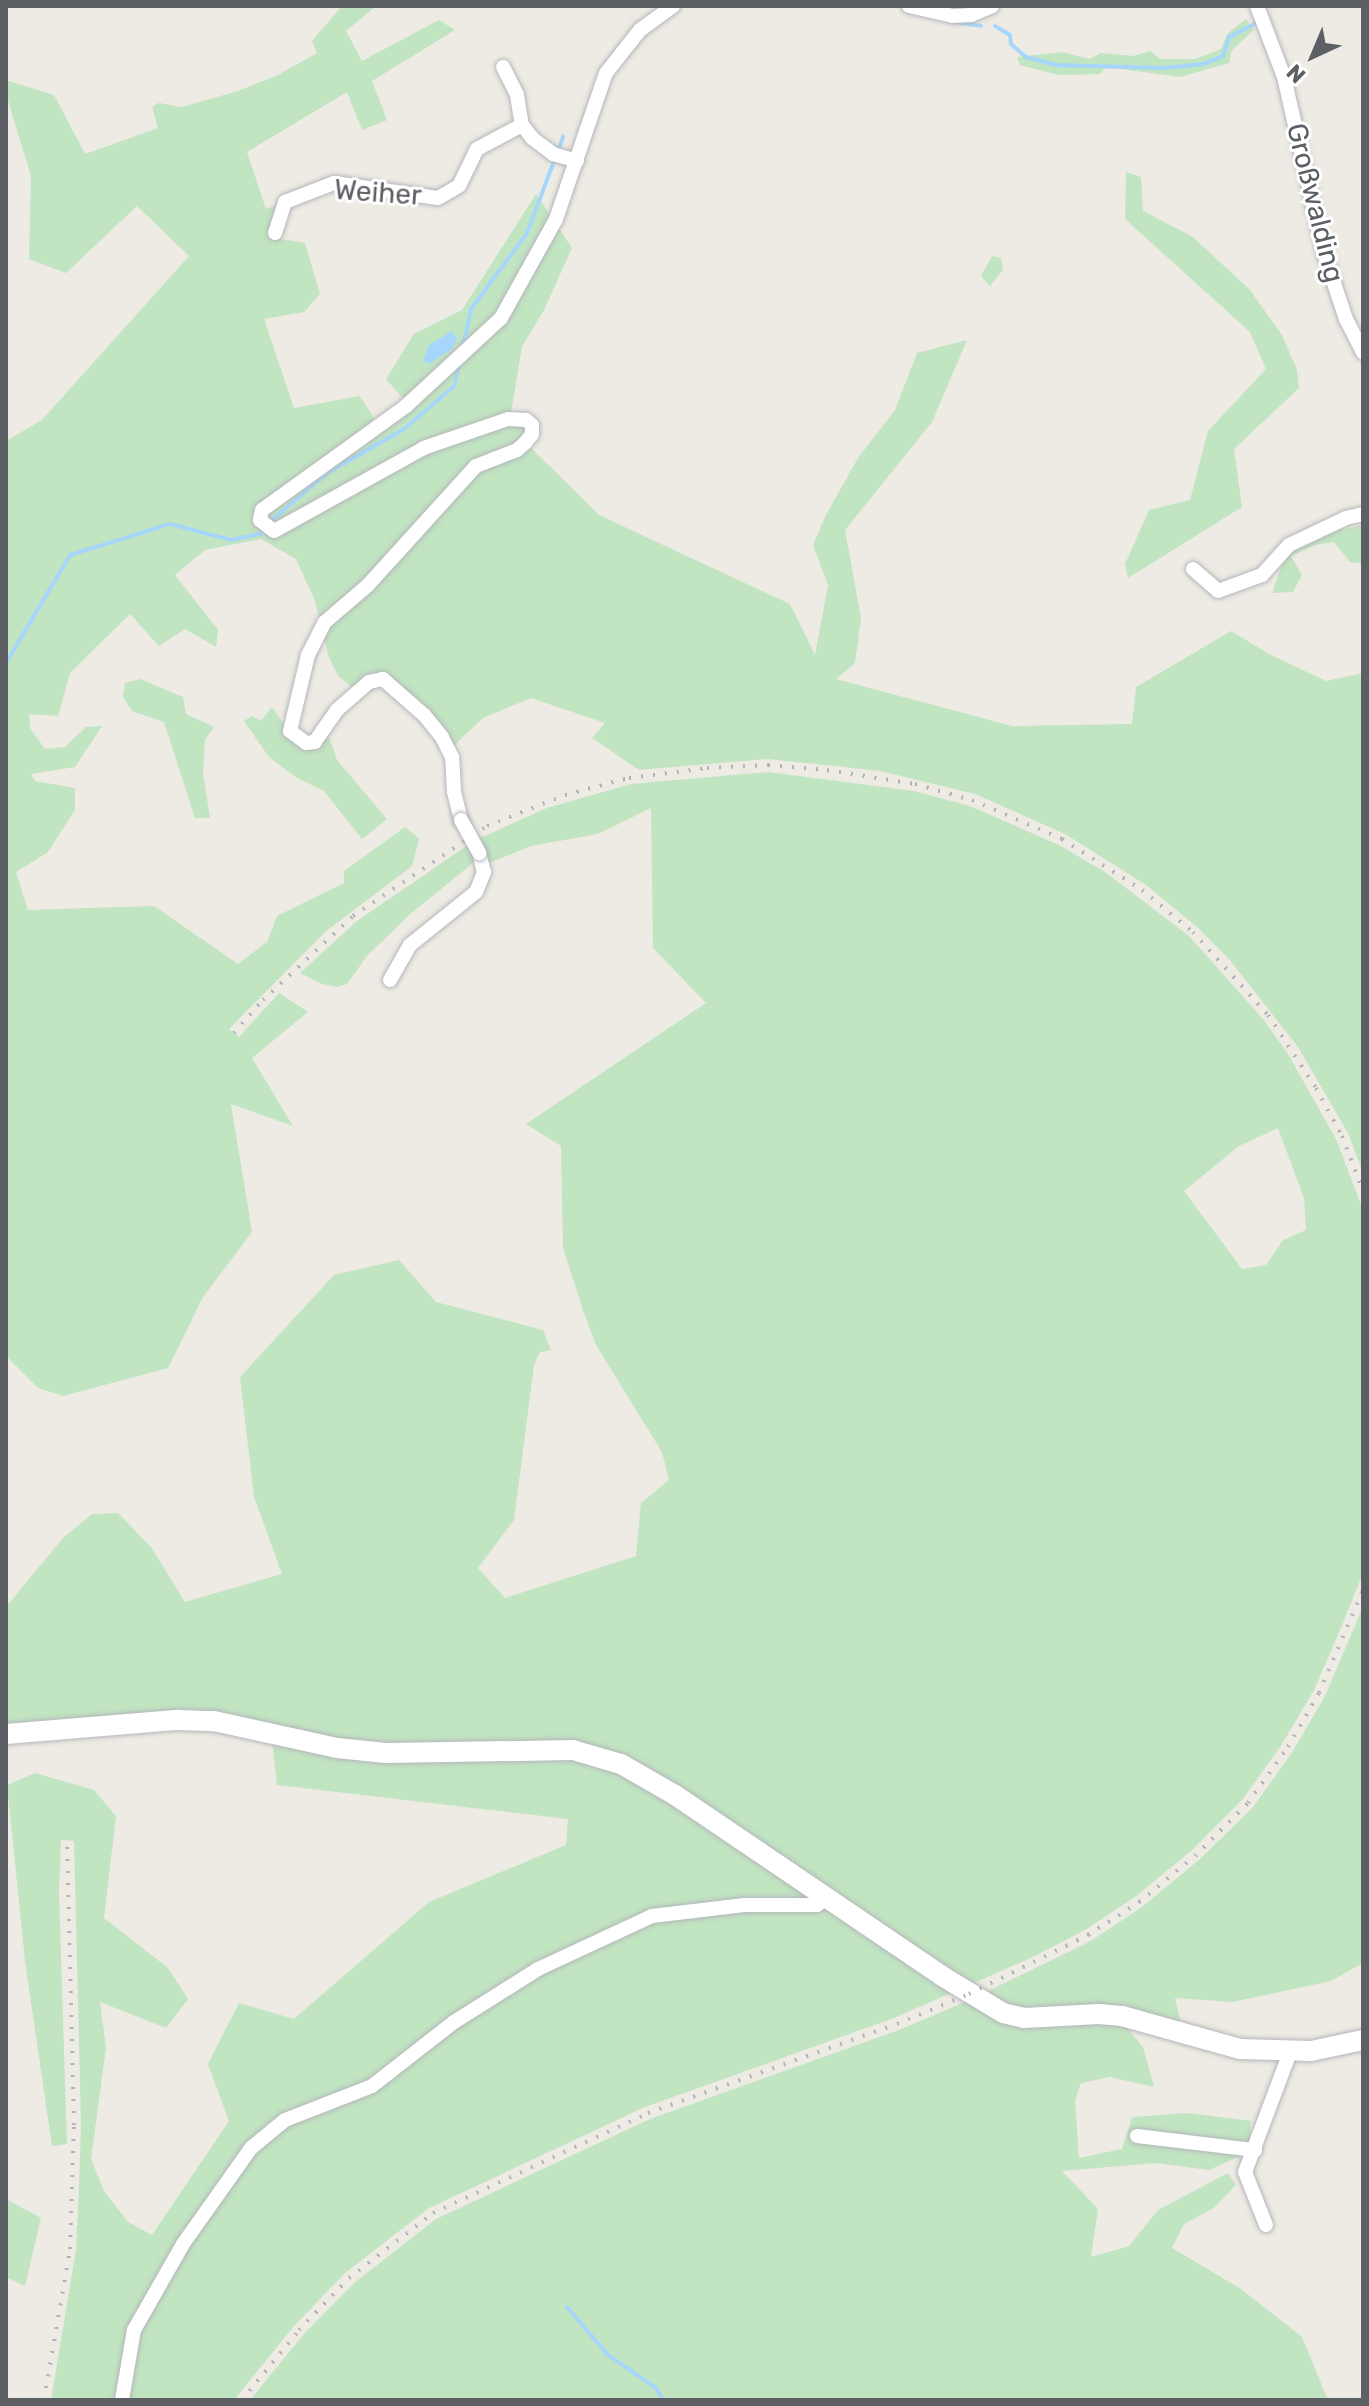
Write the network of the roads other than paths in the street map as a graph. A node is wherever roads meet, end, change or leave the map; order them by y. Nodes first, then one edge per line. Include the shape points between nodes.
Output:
1 (909, 6) edge
2 (992, 6) edge
3 (1257, 6) edge
4 (669, 9) edge
5 (503, 67) dead end
6 (522, 125) junction
7 (564, 158) junction
8 (275, 233) dead end
9 (1363, 353) edge
10 (1363, 514) edge
11 (1193, 569) dead end
12 (390, 980) dead end
13 (6, 1734) edge
14 (827, 1897) junction
15 (1363, 2040) edge
16 (1290, 2052) junction
17 (1137, 2136) dead end
18 (1255, 2150) junction
19 (1266, 2225) dead end
20 (122, 2400) edge

1 - 2 street via 953,16
3 - 9 street, Großwalding via 1284,77 1324,253
4 - 7 street via 640,30 606,73
5 - 6 street via 517,95
6 - 7 street
6 - 8 street, Weiher via 477,149 459,186 438,198 334,183 285,202
7 - 12 street, bridge via 556,219 501,318 406,406 262,510 261,520 274,531 424,448 508,419 532,425 532,434 517,450 476,466 368,585 325,622 308,655 290,731 306,743 315,742 337,710 369,682 383,679 442,737 452,757 461,820 484,872 476,892 410,945
10 - 11 street via 1289,545 1262,575 1218,591
13 - 14 street via 214,1721 337,1748 386,1753 573,1750 647,1778
14 - 16 street via 969,1994 1016,2017 1122,2016 1223,2046
14 - 20 street via 817,1905 744,1905 652,1916 538,1969 454,2022 372,2086 285,2120 251,2148 183,2244 134,2330
15 - 16 street
16 - 18 street
17 - 18 street
18 - 19 street via 1245,2172

